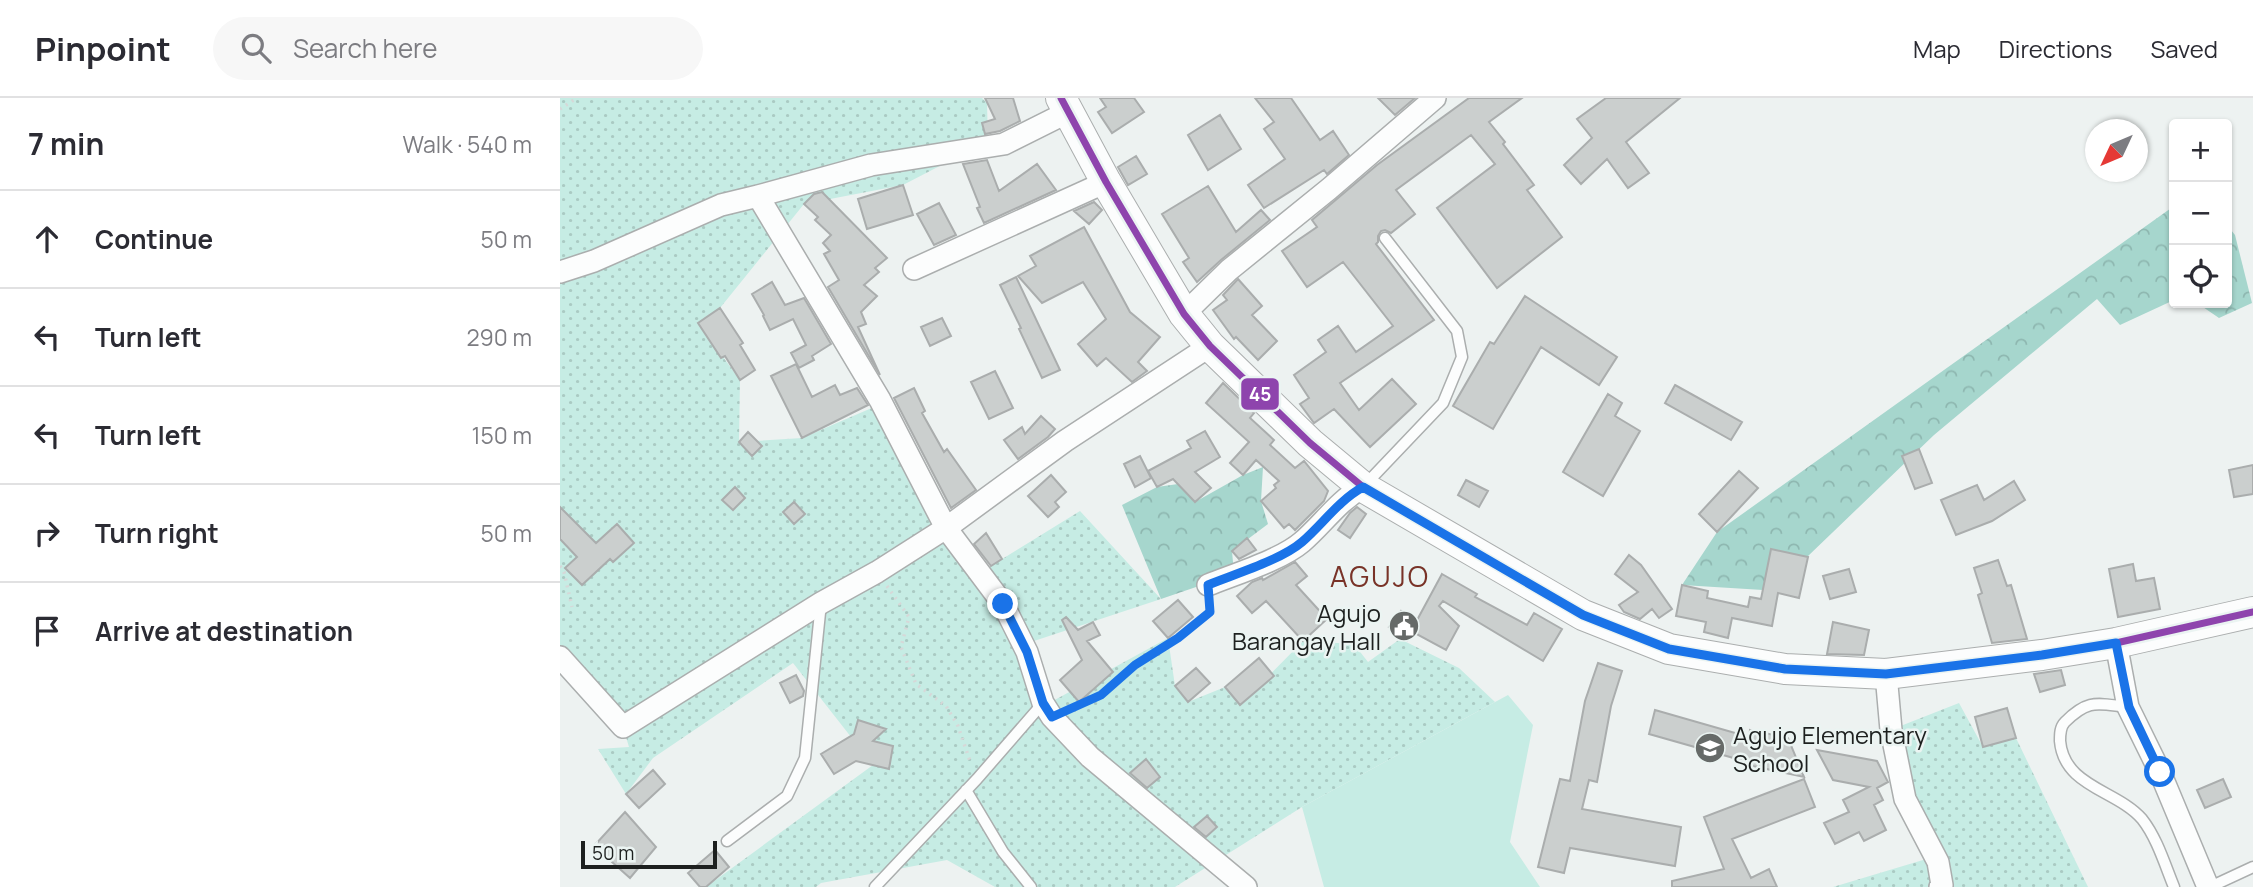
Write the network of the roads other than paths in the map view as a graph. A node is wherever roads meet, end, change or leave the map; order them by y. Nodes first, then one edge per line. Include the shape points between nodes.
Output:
1 (1435, 98) edge
2 (1064, 105) edge
3 (1106, 182) junction
4 (758, 196) junction
5 (1385, 238) dead end
6 (914, 269) dead end
7 (560, 272) edge
8 (1184, 314) junction
9 (1210, 346) junction
10 (1363, 487) junction
11 (946, 527) junction
12 (1208, 585) road end
13 (821, 603) junction
14 (2253, 612) edge
15 (2116, 643) junction
16 (560, 657) edge
17 (1886, 674) junction
18 (2129, 707) junction
19 (1048, 710) junction
20 (966, 790) junction
21 (727, 841) dead end
22 (2253, 867) edge
23 (875, 887) edge
24 (1031, 887) edge
25 (1246, 887) edge
26 (1940, 887) edge
27 (2174, 887) edge
28 (2209, 887) edge

1 - 8 street via 1229,270
2 - 3 main road
2 - 4 street via 1004,144 871,165
3 - 6 street
3 - 8 main road
4 - 7 street via 721,205
4 - 11 street via 880,400
5 - 10 lane via 1457,331 1462,356 1443,403
8 - 9 main road
9 - 10 main road via 1310,443
9 - 11 street via 1065,441
10 - 12 street via 1346,497 1301,543
10 - 17 main road via 1583,615 1669,649 1785,669
11 - 13 street
11 - 19 street via 1003,604
13 - 16 street via 623,727
13 - 21 lane via 805,758 787,796
14 - 15 main road
15 - 17 main road
15 - 18 street
17 - 26 street via 1905,799 1938,862
18 - 27 lane via 2090,703 2081,708 2062,725 2061,751 2078,778 2124,803 2141,818
18 - 28 street
19 - 20 lane
19 - 25 street via 1090,757
20 - 23 lane
20 - 24 lane via 1003,852
22 - 28 lane

